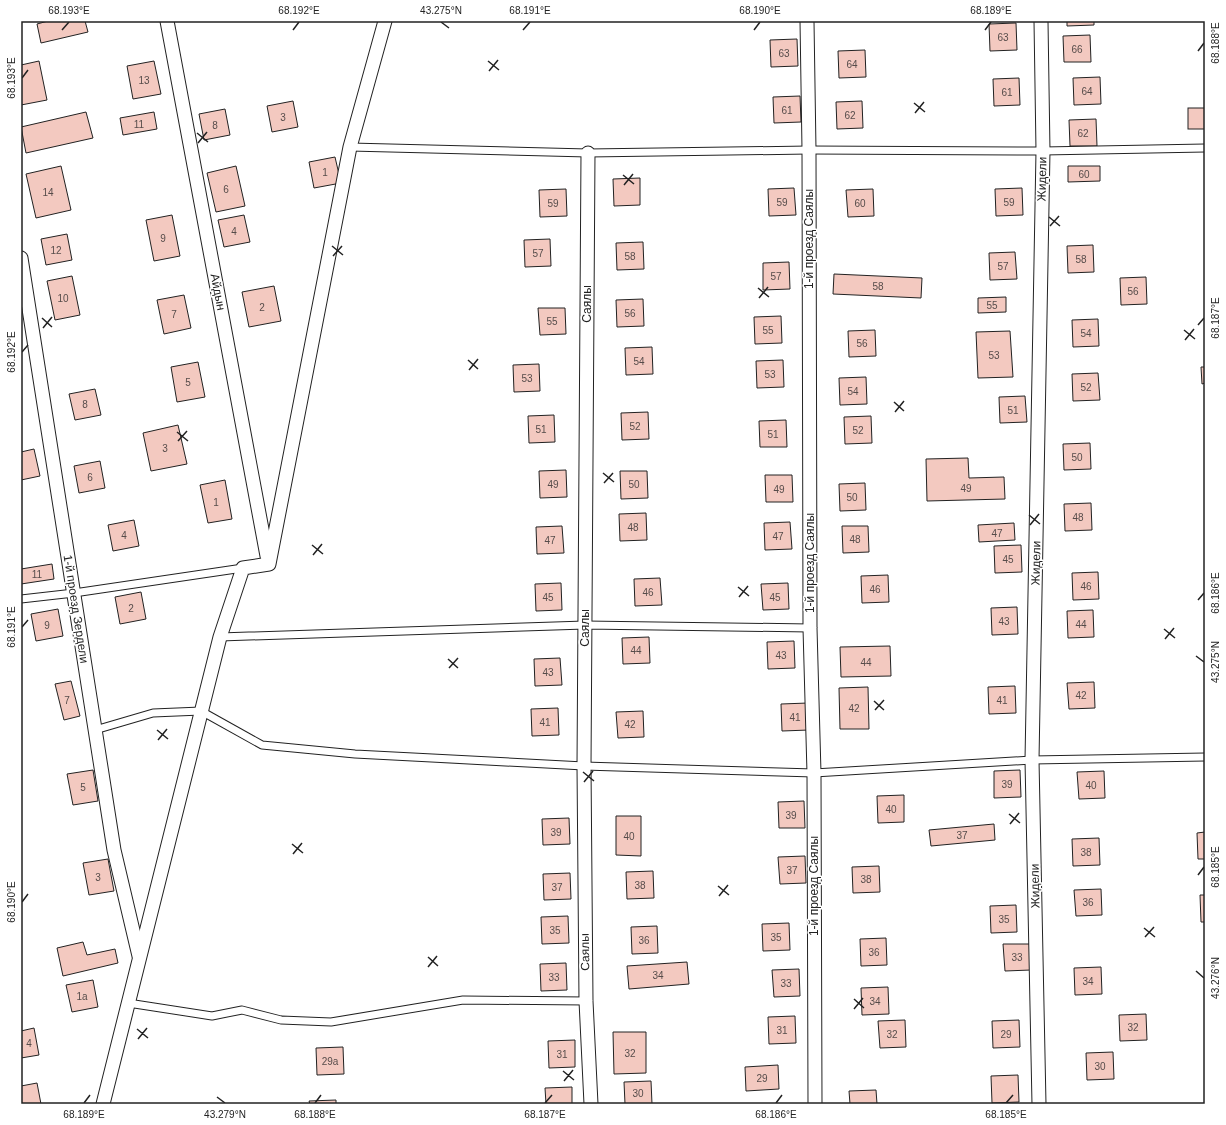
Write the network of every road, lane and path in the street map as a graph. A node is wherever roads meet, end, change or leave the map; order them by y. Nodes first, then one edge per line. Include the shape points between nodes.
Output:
1 (168, 21) edge
2 (385, 21) edge
3 (807, 21) edge
4 (1041, 21) edge
5 (350, 147) junction
6 (1205, 148) edge
7 (809, 150) junction
8 (1042, 151) junction
9 (588, 153) junction
10 (21, 258) edge
11 (269, 564) junction
12 (243, 568) junction
13 (74, 594) junction
14 (21, 599) edge
15 (585, 624) junction
16 (810, 628) junction
17 (220, 637) junction
18 (201, 711) junction
19 (95, 730) junction
20 (1205, 758) edge
21 (1032, 760) junction
22 (584, 766) junction
23 (814, 773) junction
24 (140, 958) junction
25 (586, 1001) junction
26 (128, 1003) junction
27 (103, 1104) edge
28 (591, 1104) edge
29 (815, 1104) edge
30 (1039, 1104) edge

1 - 11 street, Айдын
2 - 5 street
3 - 7 street, 1-й проезд Саялы
4 - 8 street, Жидели
5 - 9 lane
5 - 11 street
6 - 8 lane
7 - 8 lane
7 - 9 lane
7 - 16 street, 1-й проезд Саялы
8 - 21 street, Жидели
9 - 15 street, Саялы
10 - 13 street, 1-й проезд Зердели
11 - 12 street
12 - 13 lane
12 - 17 street
13 - 14 lane
13 - 19 street, 1-й проезд Зердели
15 - 16 lane
15 - 17 lane
15 - 22 street, Саялы
16 - 23 street, 1-й проезд Саялы
17 - 18 street
18 - 19 lane via 153,713
18 - 22 lane via 262,745 355,754
18 - 24 street
19 - 24 street, 1-й проезд Зердели via 114,850
20 - 21 lane
21 - 23 lane
21 - 30 street, Жидели
22 - 23 lane
22 - 25 street, Саялы
23 - 29 street, 1-й проезд Саялы
24 - 26 street
25 - 26 lane via 463,1000 331,1022 281,1020 242,1010 212,1016
25 - 28 street, Саялы
26 - 27 street

